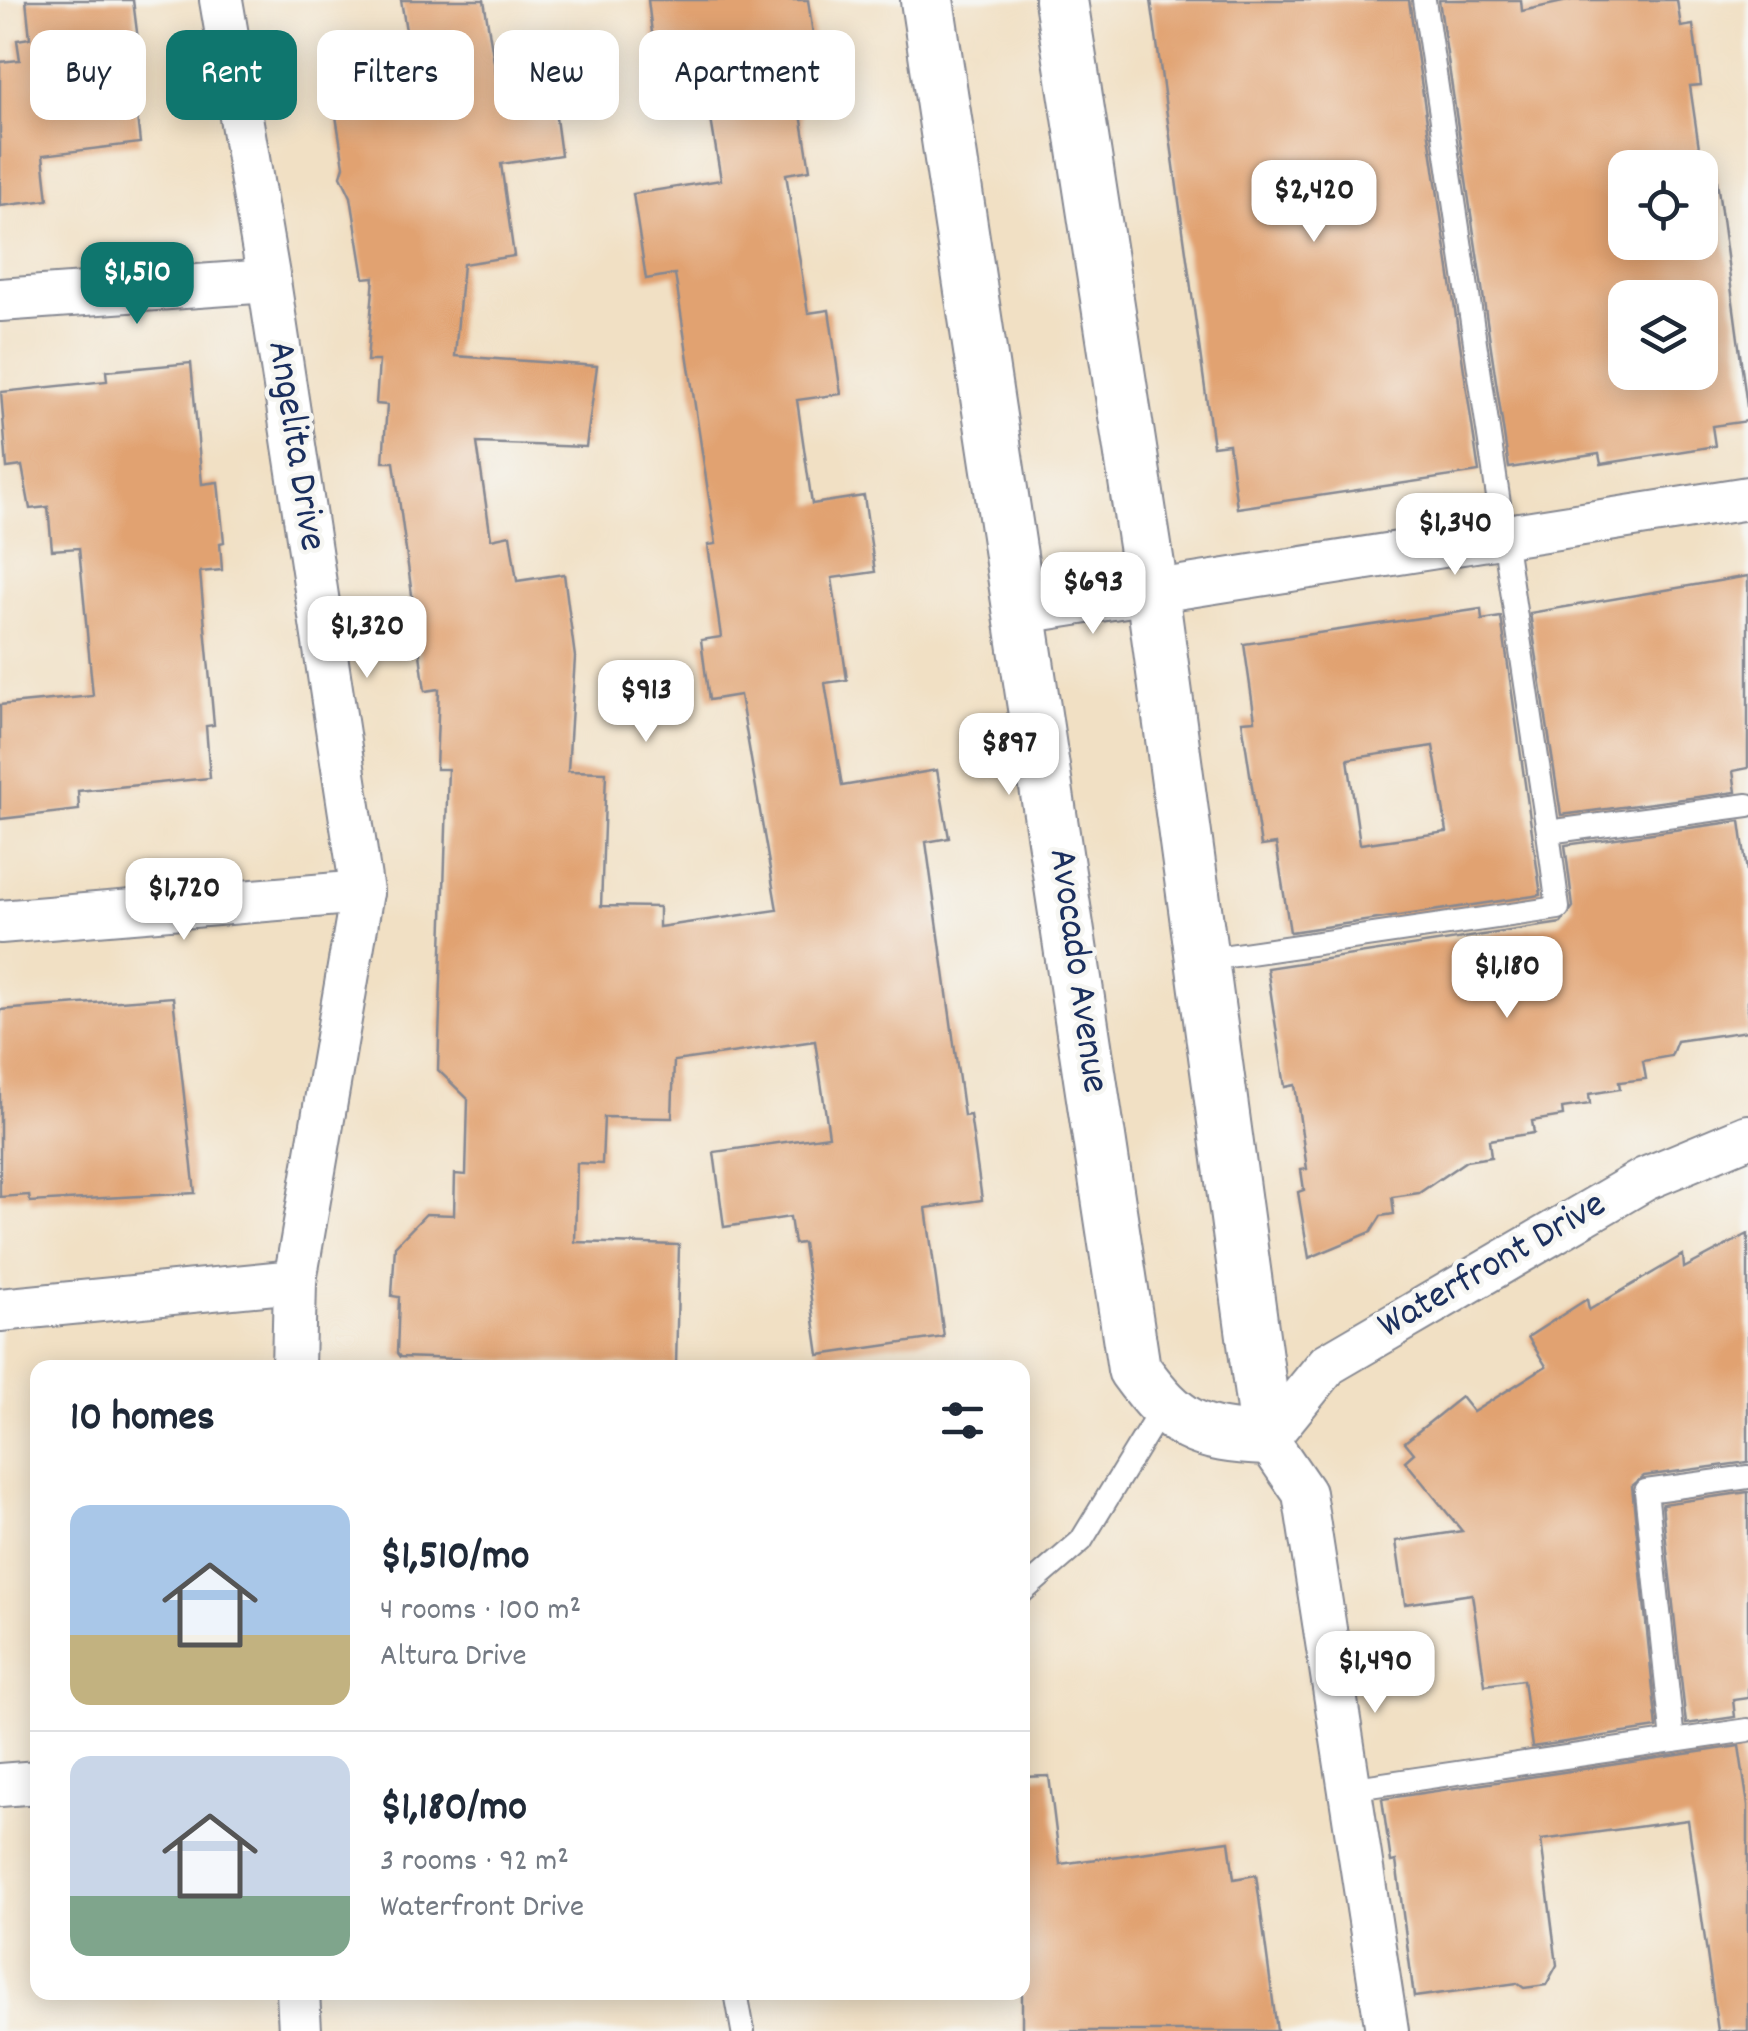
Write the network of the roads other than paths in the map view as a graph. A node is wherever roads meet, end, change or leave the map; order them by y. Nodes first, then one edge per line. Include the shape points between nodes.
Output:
1 (221, 0) edge
2 (927, 0) edge
3 (1061, 0) edge
4 (1424, 0) edge
5 (269, 281) junction
6 (0, 300) edge
7 (1748, 498) edge
8 (1501, 534) junction
9 (1152, 591) junction
10 (1023, 612) junction
11 (1748, 805) edge
12 (1548, 832) junction
13 (362, 892) junction
14 (0, 922) edge
15 (1201, 960) junction
16 (1748, 1136) edge
17 (294, 1281) junction
18 (0, 1310) edge
19 (293, 1360) edge
20 (1162, 1408) junction
21 (1267, 1439) junction
22 (1748, 1477) edge
23 (1030, 1585) edge
24 (1748, 1730) edge
25 (1674, 1741) junction
26 (30, 1783) edge
27 (0, 1785) edge
28 (1349, 1788) junction
29 (298, 2000) edge
30 (737, 2000) edge
31 (300, 2031) edge
32 (743, 2031) edge
33 (1387, 2031) edge

1 - 5 street, Angelita Drive
2 - 10 street, Avocado Avenue
3 - 9 street
4 - 8 lane
5 - 6 street
5 - 13 street, Angelita Drive
7 - 8 street
8 - 9 street
8 - 12 lane
9 - 10 street
9 - 15 street
10 - 20 street, Avocado Avenue via 1134,1369
11 - 12 lane
12 - 15 lane via 1558,908
13 - 14 street
13 - 17 street, Angelita Drive
15 - 21 street
16 - 21 street, Waterfront Drive via 1645,1179 1328,1364
17 - 18 street
17 - 19 street, Angelita Drive
20 - 21 street, Avocado Avenue via 1216,1437
20 - 23 lane via 1081,1541
21 - 28 street via 1304,1492
22 - 25 lane via 1646,1491
24 - 25 lane
25 - 28 lane
26 - 27 street
28 - 33 street
29 - 31 street
30 - 32 lane

